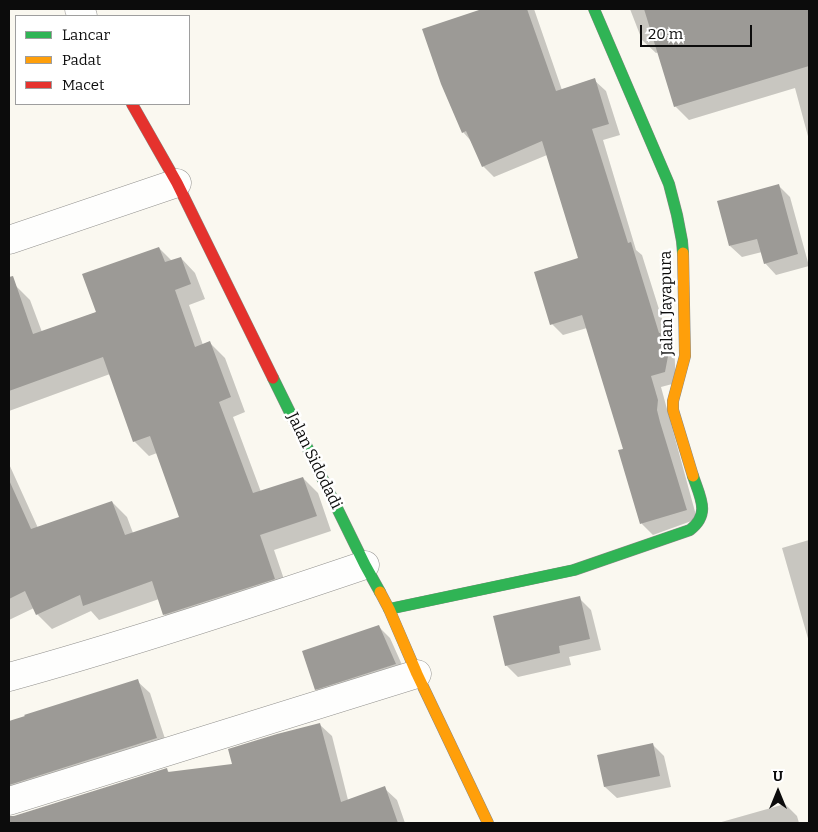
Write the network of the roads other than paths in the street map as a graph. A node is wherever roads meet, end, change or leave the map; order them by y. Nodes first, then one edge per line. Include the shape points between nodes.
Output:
1 (594, 9) edge
2 (133, 105) edge
3 (176, 183) junction
4 (9, 240) edge
5 (365, 565) junction
6 (389, 610) junction
7 (417, 674) junction
8 (9, 678) edge
9 (9, 801) edge
10 (488, 823) edge

1 - 6 street, Jalan Jayapura via 669,184 677,215 684,269 685,356 673,410 702,504 701,520 690,530 574,570
2 - 3 street, Jalan Sidodadi
3 - 4 street
3 - 5 street, Jalan Sidodadi
5 - 6 street, Jalan Sidodadi
5 - 8 street
6 - 7 street, Jalan Sidodadi
7 - 9 street
7 - 10 street, Jalan Sidodadi

